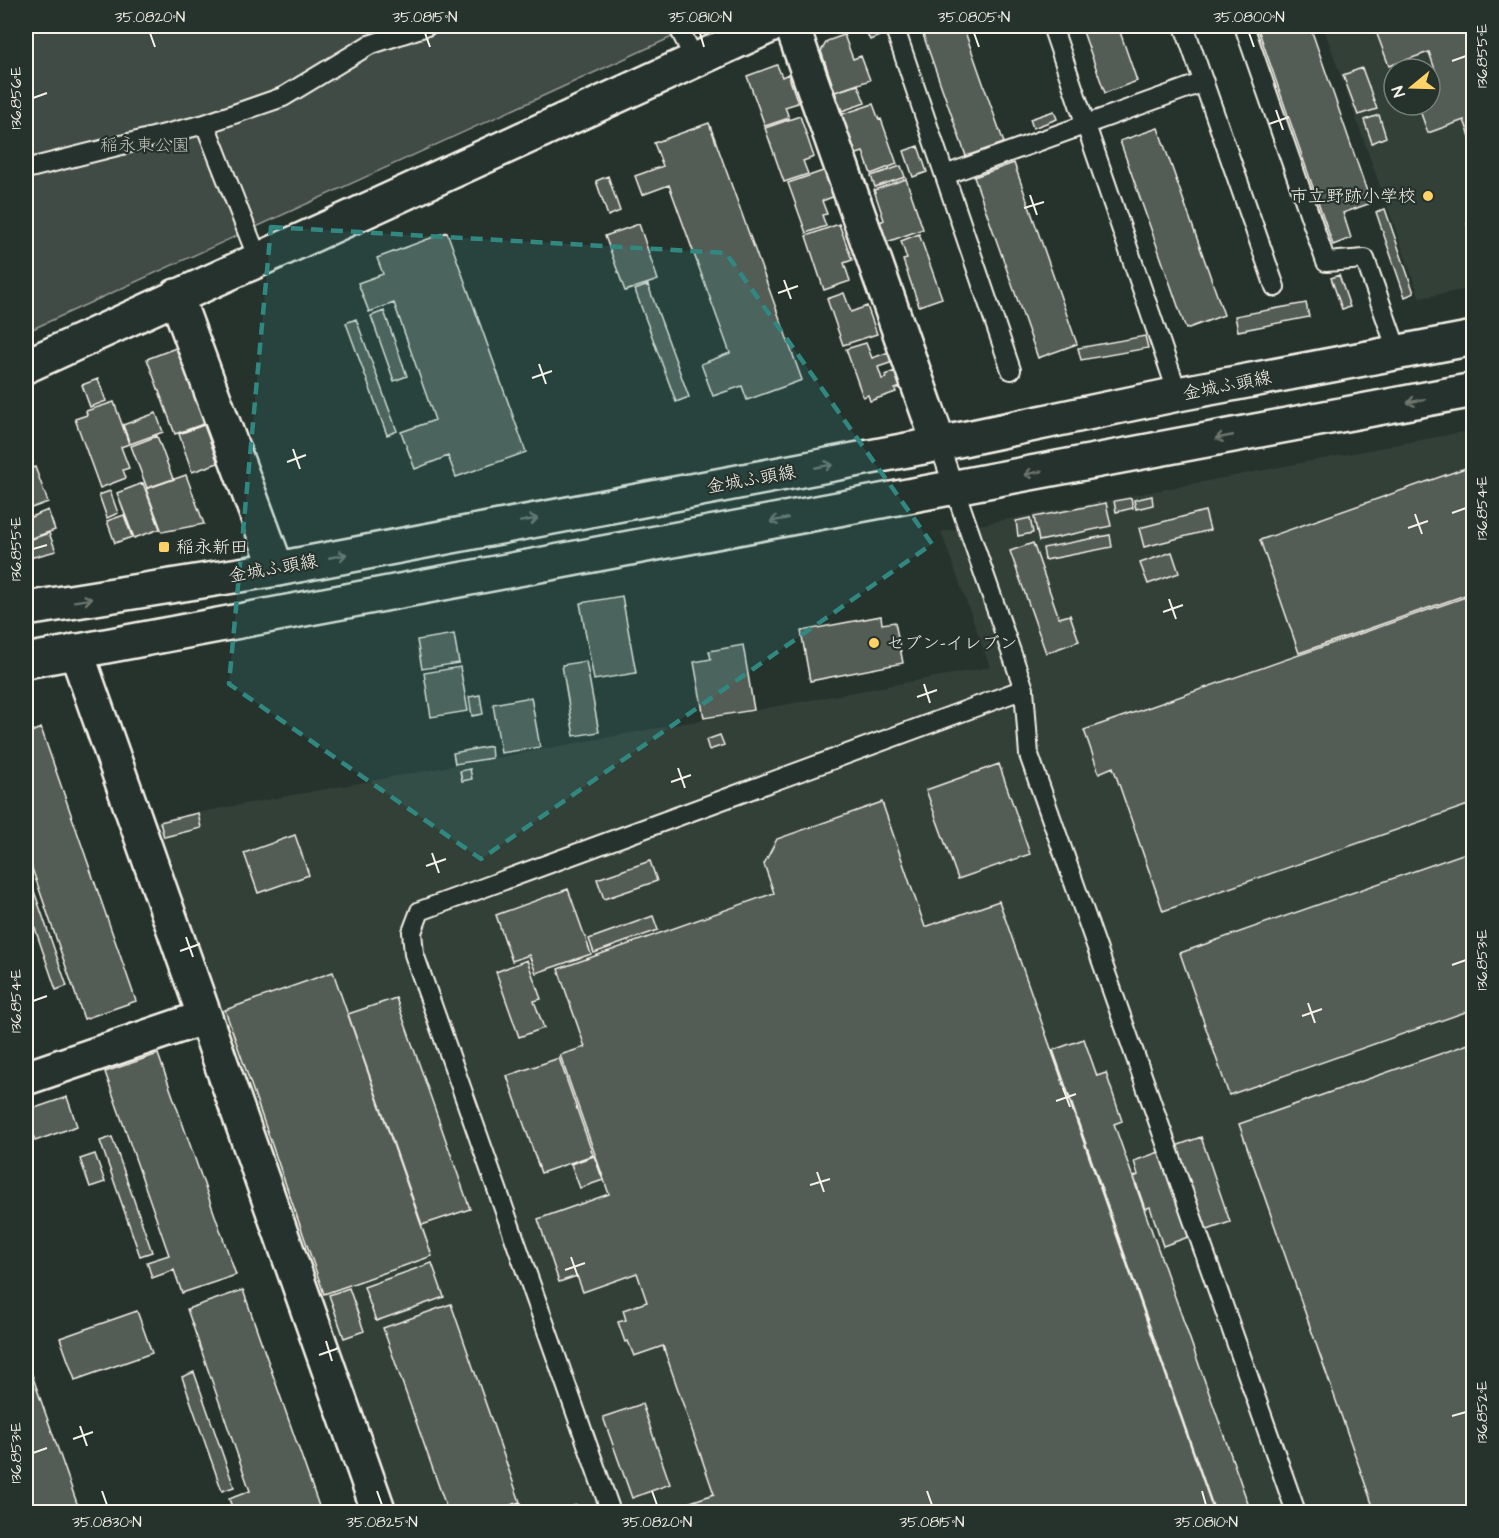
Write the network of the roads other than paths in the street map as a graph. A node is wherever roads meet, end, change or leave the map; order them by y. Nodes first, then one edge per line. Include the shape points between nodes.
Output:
1 (426, 26) edge
2 (678, 26) edge
3 (770, 26) edge
4 (792, 26) edge
5 (894, 26) edge
6 (1052, 26) edge
7 (1184, 26) edge
8 (1244, 26) edge
9 (695, 60) junction
10 (1204, 82) junction
11 (205, 124) junction
12 (1086, 125) junction
13 (26, 169) edge
14 (945, 175) junction
15 (258, 259) junction
16 (1275, 287) dead end
17 (176, 296) junction
18 (1473, 338) edge
19 (1398, 353) junction
20 (26, 366) edge
21 (1011, 370) dead end
22 (1473, 390) edge
23 (1178, 394) junction
24 (939, 444) junction
25 (954, 487) junction
26 (277, 569) junction
27 (26, 609) edge
28 (76, 651) junction
29 (26, 661) edge
30 (1024, 689) junction
31 (205, 1017) junction
32 (26, 1078) edge
33 (379, 1512) edge
34 (611, 1512) edge
35 (1296, 1512) edge

1 - 11 lane via 369,45 283,97
2 - 9 lane
3 - 9 main road
4 - 24 main road
5 - 14 lane
6 - 12 lane
7 - 10 lane
8 - 19 lane via 1326,262 1365,259
9 - 15 main road
10 - 12 lane
10 - 16 lane
11 - 13 lane
11 - 15 lane
12 - 14 lane
12 - 23 lane
14 - 21 lane
15 - 17 main road
17 - 20 main road
17 - 26 main road
18 - 19 main road, 金城ふ頭線
19 - 23 main road, 金城ふ頭線
22 -> 25 main road
23 - 24 main road, 金城ふ頭線
24 - 25 lane
26 -> 24 main road, 金城ふ頭線
25 -> 28 main road
25 - 30 lane
27 -> 26 main road, 金城ふ頭線
28 - 29 main road
28 - 31 main road
30 - 34 lane via 420,911 412,932 414,954
30 - 35 lane via 1029,755
31 - 32 main road
31 - 33 main road

